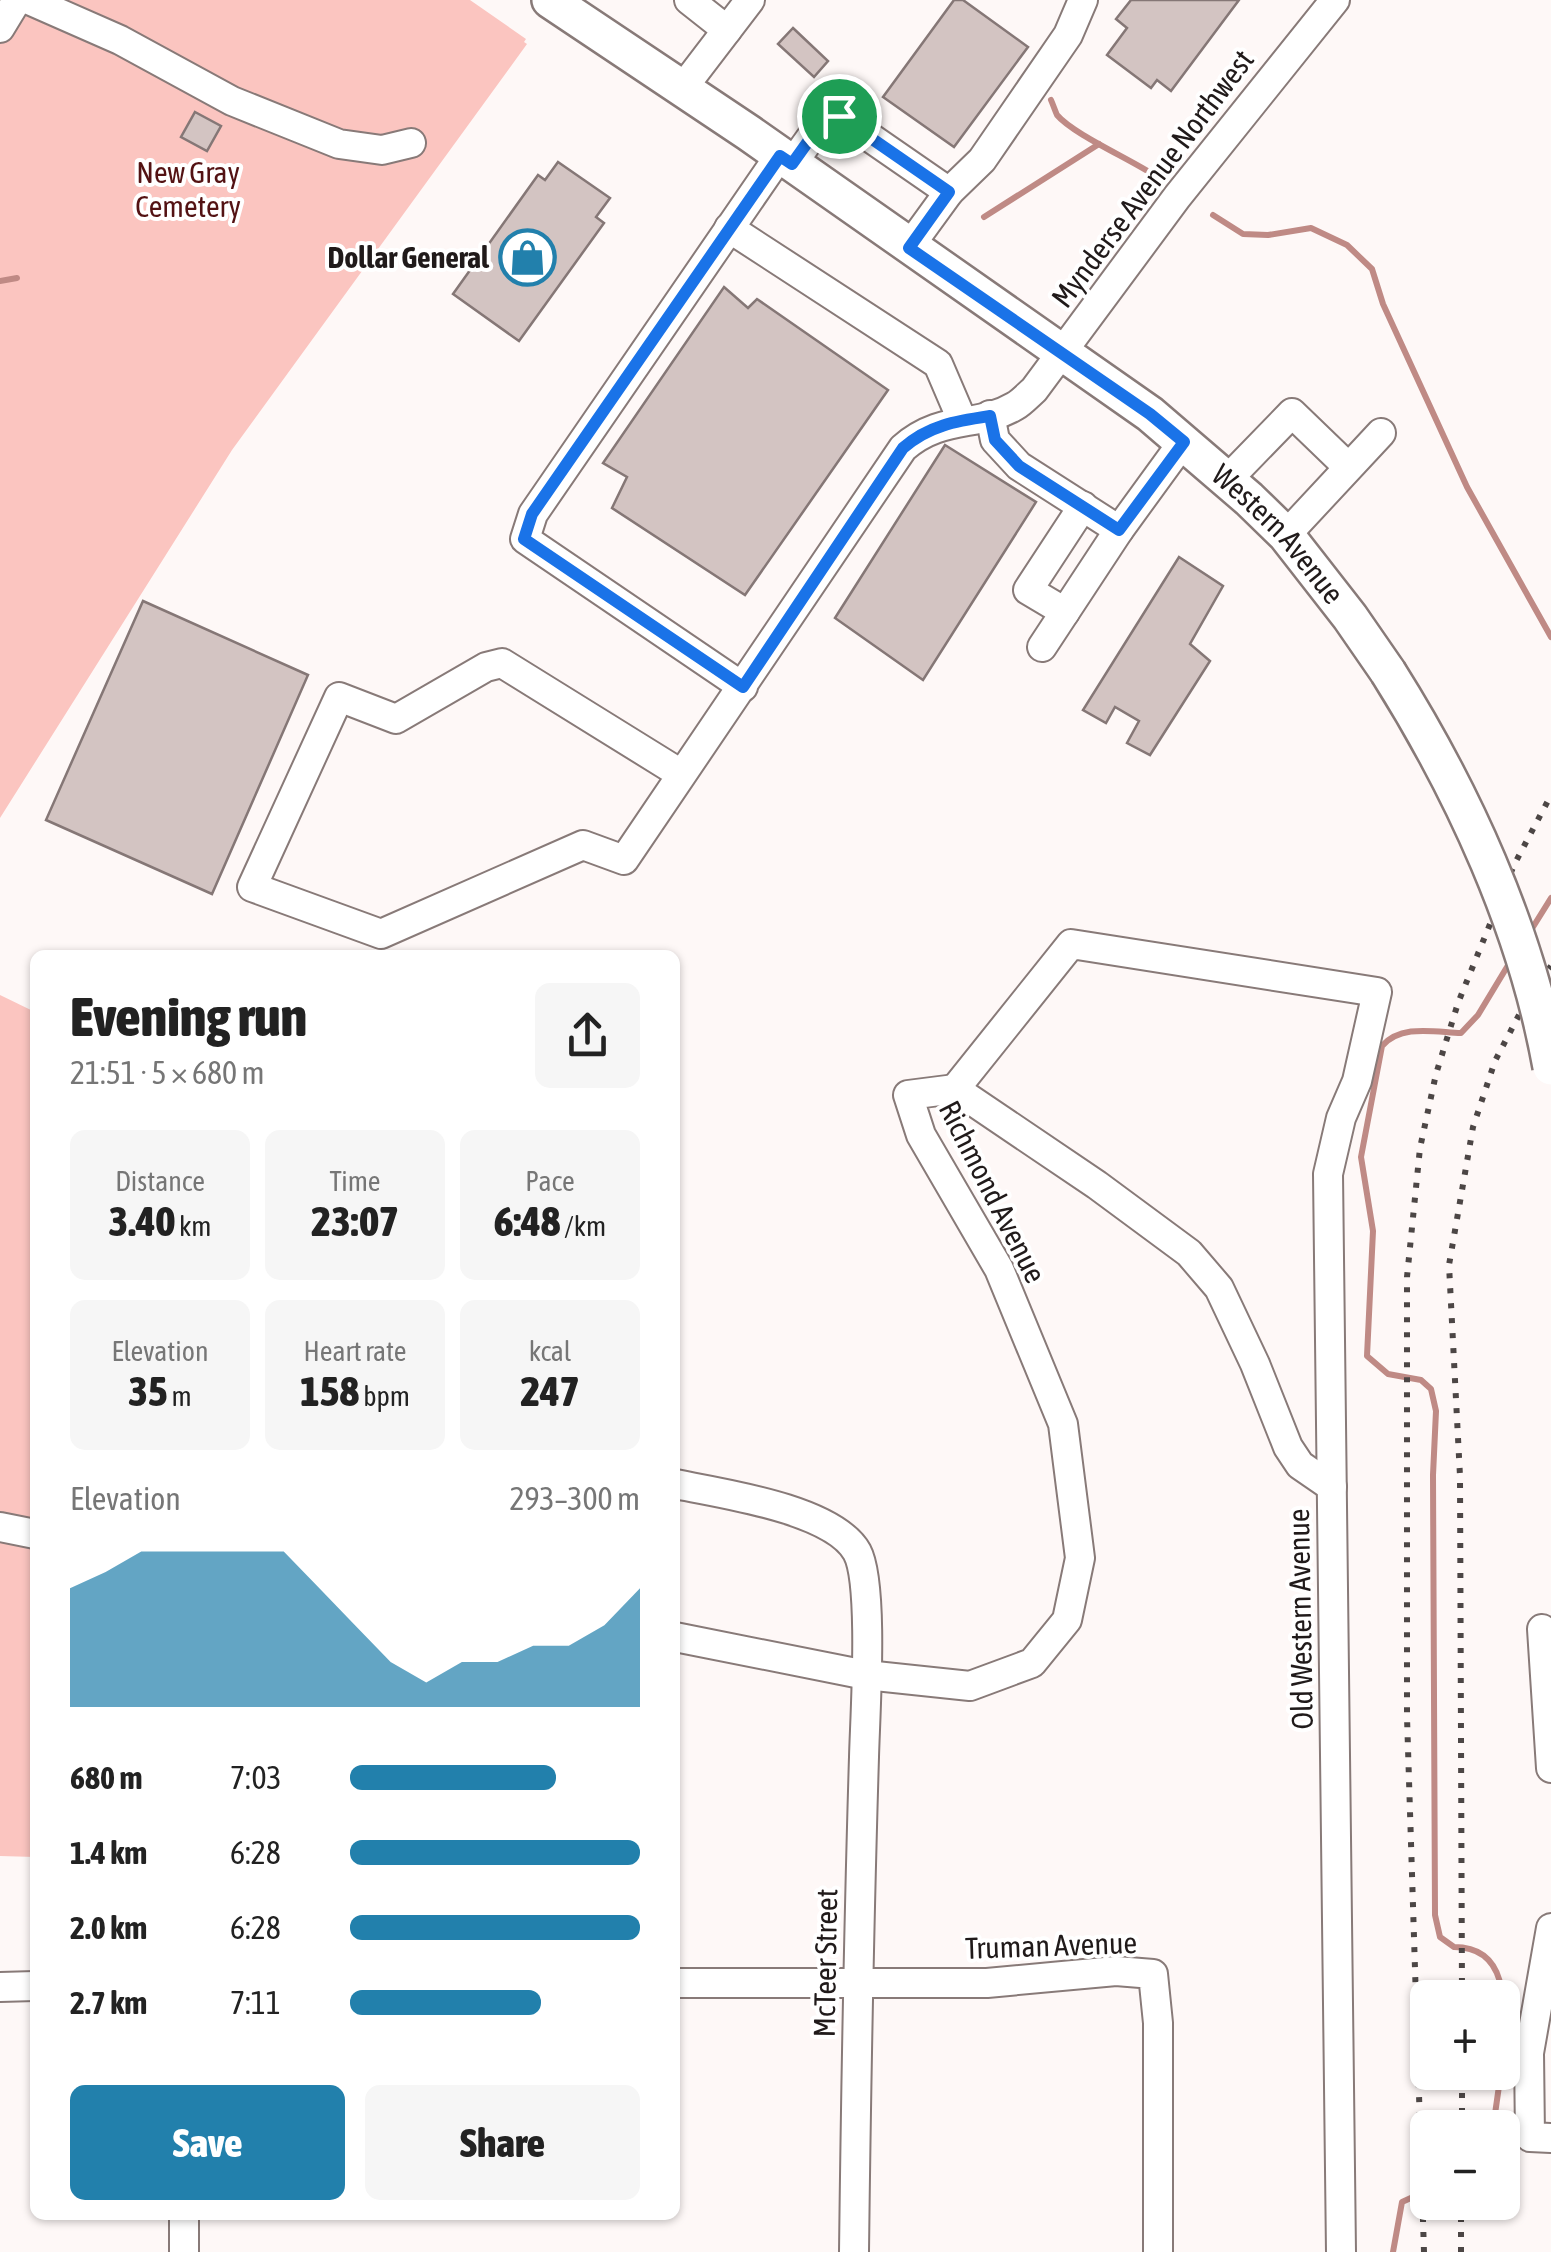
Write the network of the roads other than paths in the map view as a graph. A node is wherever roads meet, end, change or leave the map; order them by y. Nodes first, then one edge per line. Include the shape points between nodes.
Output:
1 (17, 0) edge
2 (28, 0) edge
3 (550, 0) edge
4 (689, 0) edge
5 (750, 0) edge
6 (1083, 0) edge
7 (1335, 0) edge
8 (0, 28) edge
9 (727, 30) junction
10 (682, 89) junction
11 (411, 143) dead end
12 (786, 160) junction
13 (949, 192) junction
14 (729, 228) junction
15 (909, 248) junction
16 (1062, 352) junction
17 (990, 416) junction
18 (962, 420) junction
19 (1381, 432) dead end
20 (1184, 442) junction
21 (1348, 468) junction
22 (1227, 480) junction
23 (1083, 506) junction
24 (1119, 530) junction
25 (1286, 536) junction
26 (1065, 612) junction
27 (1042, 646) dead end
28 (743, 687) junction
29 (682, 774) junction
30 (1551, 1067) edge
31 (955, 1089) junction
32 (680, 1485) edge
33 (1332, 1488) junction
34 (0, 1527) edge
35 (30, 1533) edge
36 (1542, 1629) dead end
37 (680, 1638) edge
38 (866, 1675) junction
39 (1551, 1768) edge
40 (1551, 1928) edge
41 (858, 1982) junction
42 (680, 1983) edge
43 (30, 1986) edge
44 (0, 1987) edge
45 (1551, 2138) edge
46 (184, 2220) edge
47 (184, 2252) edge
48 (854, 2252) edge
49 (1158, 2252) edge
50 (1341, 2252) edge

1 - 8 street
2 - 11 street via 232,101 339,144 382,150
3 - 10 main road, Western Avenue
4 - 9 street
5 - 9 street
6 - 13 street via 1068,35 992,145
7 - 16 street, Mynderse Avenue Northwest
9 - 10 street
10 - 12 main road, Western Avenue
12 - 13 street via 822,122 839,116
12 - 14 street
12 - 15 main road, Western Avenue
13 - 15 street
14 - 18 street via 938,364
14 - 28 street via 532,514 524,539
15 - 16 main road, Western Avenue
16 - 17 street, Mynderse Avenue Northwest via 1034,390
16 - 20 main road, Western Avenue
17 - 18 street
17 - 23 street via 995,440 1019,466
18 - 28 street via 941,424 903,448
19 - 21 street
20 - 22 main road, Western Avenue
20 - 24 street
21 - 22 street via 1292,414
21 - 25 street
22 - 25 main road, Western Avenue
23 - 24 street
23 - 26 street via 1028,590
24 - 26 street
25 - 30 main road, Western Avenue, bridge via 1388,672 1462,801 1522,960
26 - 27 street
28 - 29 street
29 - 29 street via 624,860 583,845 381,934 252,887 339,698 396,718 502,663
31 - 33 street, Richmond Avenue via 1189,1252 1219,1288 1288,1447
31 - 33 street, Old Western Avenue via 1071,944 1377,992 1328,1174
31 - 38 street, Richmond Avenue via 908,1096 921,1135 1000,1270 1063,1424 1080,1558 1067,1620 1032,1663 970,1686
32 - 38 street, McTeer Street via 819,1522 845,1538 864,1576
33 - 50 street, Old Western Avenue
34 - 35 street
36 - 39 street
37 - 38 street, Richmond Avenue
38 - 41 street, McTeer Street
40 - 45 street via 1529,2053 1530,2137
41 - 42 street, Truman Avenue
41 - 48 street, McTeer Street
41 - 49 street, Truman Avenue via 1153,1974
43 - 44 street
46 - 47 street

